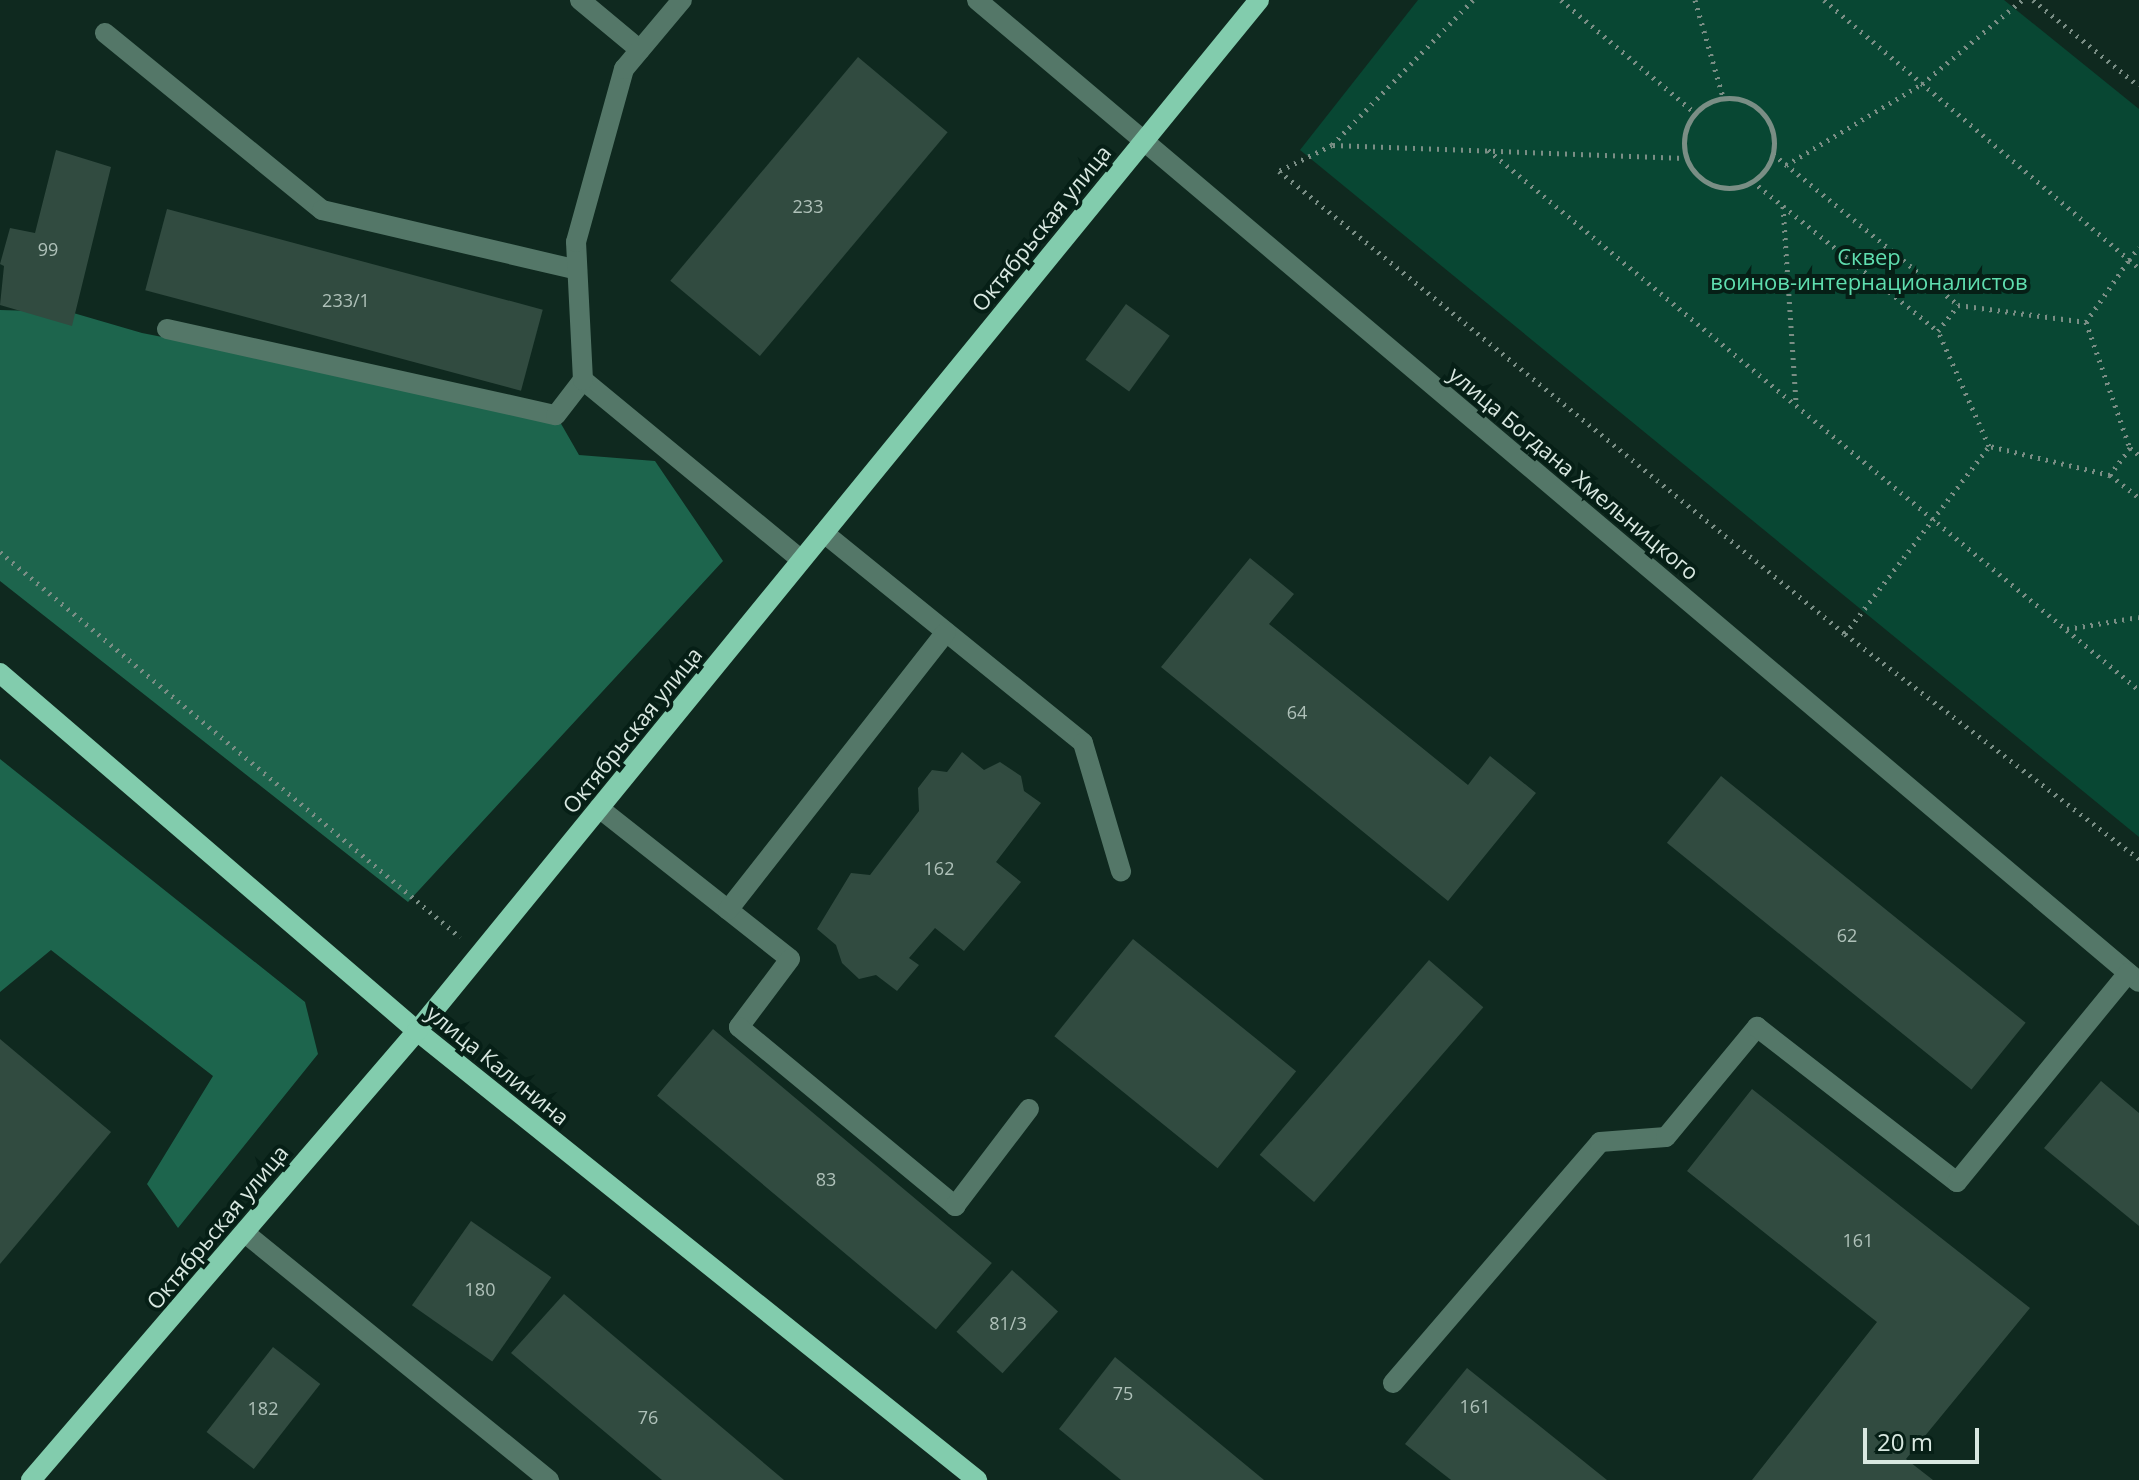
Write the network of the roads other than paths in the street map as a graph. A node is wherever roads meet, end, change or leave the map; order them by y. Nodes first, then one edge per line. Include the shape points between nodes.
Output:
1 (580, 0) edge
2 (682, 0) edge
3 (977, 0) edge
4 (1259, 0) edge
5 (105, 33) dead end
6 (640, 50) junction
7 (1144, 141) junction
8 (577, 270) junction
9 (167, 329) dead end
10 (583, 380) junction
11 (824, 533) junction
12 (801, 560) junction
13 (946, 632) junction
14 (0, 673) edge
15 (599, 808) junction
16 (1121, 871) dead end
17 (728, 910) junction
18 (2134, 978) edge
19 (417, 1031) junction
20 (1029, 1109) dead end
21 (245, 1233) junction
22 (1393, 1383) dead end
23 (31, 1480) edge
24 (549, 1480) edge
25 (977, 1480) edge

1 - 6 street
2 - 6 street
3 - 7 street, улица Богдана Хмельницкого
4 - 7 main road, Октябрьская улица
5 - 8 street via 322,210
6 - 8 street via 620,83 576,242
7 - 11 main road, Октябрьская улица
7 - 18 street, улица Богдана Хмельницкого
8 - 10 street
9 - 10 street via 556,415
10 - 12 street
11 - 12 main road, Октябрьская улица
11 - 13 street
12 - 15 main road, Октябрьская улица
13 - 16 street via 1083,743
13 - 17 street
14 - 19 main road, улица Калинина
15 - 17 street
15 - 19 main road, Октябрьская улица
17 - 20 street via 790,959 739,1027 955,1206
18 - 22 street via 1957,1182 1757,1027 1666,1137 1600,1142
19 - 21 main road, Октябрьская улица
19 - 25 main road, улица Калинина
21 - 23 main road, Октябрьская улица
21 - 24 street

